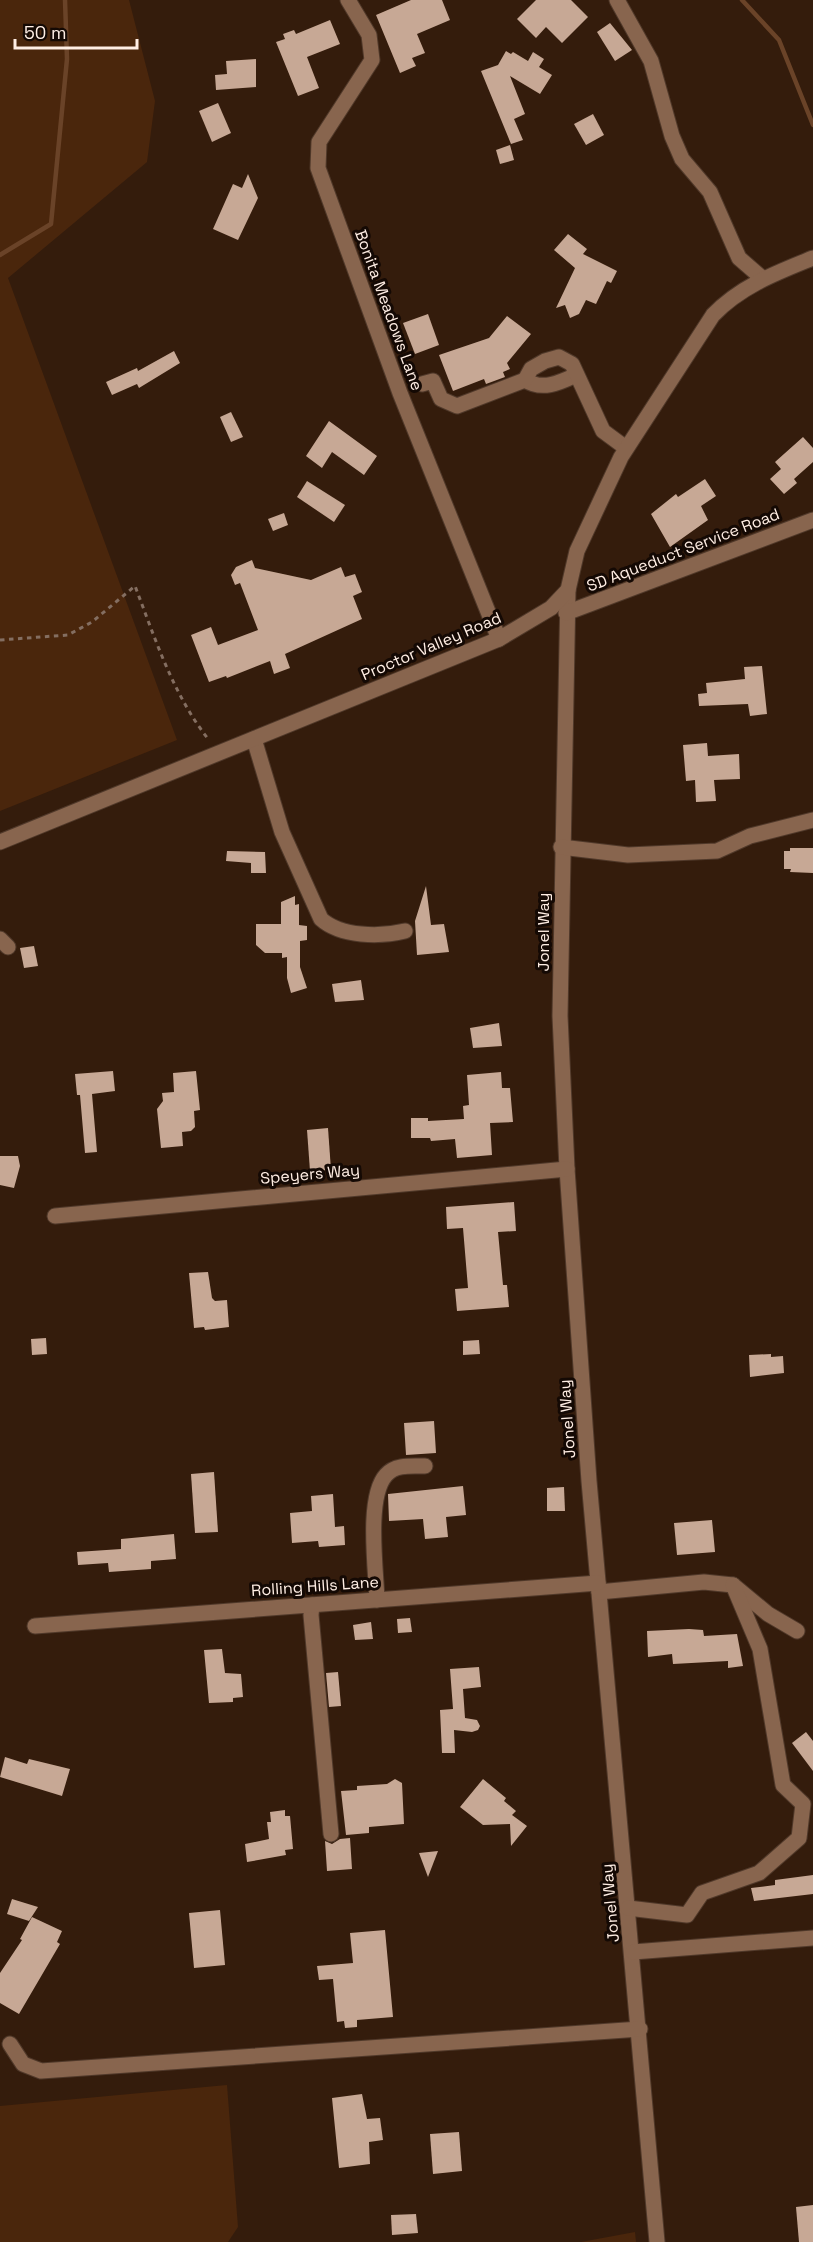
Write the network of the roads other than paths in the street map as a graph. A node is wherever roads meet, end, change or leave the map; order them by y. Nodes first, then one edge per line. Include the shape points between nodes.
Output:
1 (348, 0) edge
2 (617, 0) edge
3 (813, 258) edge
4 (762, 278) junction
5 (576, 375) junction
6 (525, 380) junction
7 (422, 384) dead end
8 (626, 448) junction
9 (813, 520) edge
10 (568, 590) junction
11 (566, 613) junction
12 (499, 639) junction
13 (254, 739) junction
14 (813, 820) edge
15 (0, 842) edge
16 (561, 847) junction
17 (405, 931) dead end
18 (567, 1169) junction
19 (56, 1216) dead end
20 (425, 1466) dead end
21 (733, 1585) junction
22 (599, 1587) junction
23 (377, 1600) junction
24 (312, 1605) junction
25 (35, 1626) dead end
26 (797, 1631) dead end
27 (331, 1834) dead end
28 (628, 1908) junction
29 (813, 1938) edge
30 (633, 1952) junction
31 (640, 2029) junction
32 (10, 2044) dead end
33 (657, 2242) edge

1 - 12 street, Bonita Meadows Lane via 369,35 372,60 319,142 318,168 400,393
2 - 4 street via 651,61 682,159 710,192 739,258
3 - 4 street
4 - 8 street via 713,315
5 - 6 street via 544,386
5 - 6 street via 572,364 559,357 531,369
5 - 8 street via 603,431
6 - 7 street via 457,406 441,399 433,381
8 - 10 street via 577,551
9 - 11 street, SD Aqueduct Service Road
10 - 11 street, Jonel Way
10 - 12 street, Proctor Valley Road via 551,608
11 - 16 street, Jonel Way
12 - 13 street, Proctor Valley Road
13 - 15 street, Proctor Valley Road
13 - 17 street via 282,832 321,919 331,928 346,932
14 - 16 street via 750,836 717,850 628,855
16 - 18 street, Jonel Way via 560,1016
18 - 19 street, Speyers Way
18 - 22 street, Jonel Way
20 - 23 street via 392,1470 384,1476 378,1492 374,1508
21 - 22 street, Rolling Hills Lane via 704,1582
21 - 26 street via 768,1614
21 - 28 street via 760,1649 783,1785 803,1804 799,1839 759,1873 702,1893 687,1915
22 - 23 street, Rolling Hills Lane
22 - 28 street, Jonel Way
23 - 24 street, Rolling Hills Lane
24 - 25 street, Rolling Hills Lane
24 - 27 street
28 - 30 street, Jonel Way
29 - 30 street
30 - 31 street, Jonel Way
31 - 32 street via 41,2071 23,2064
31 - 33 street, Jonel Way

